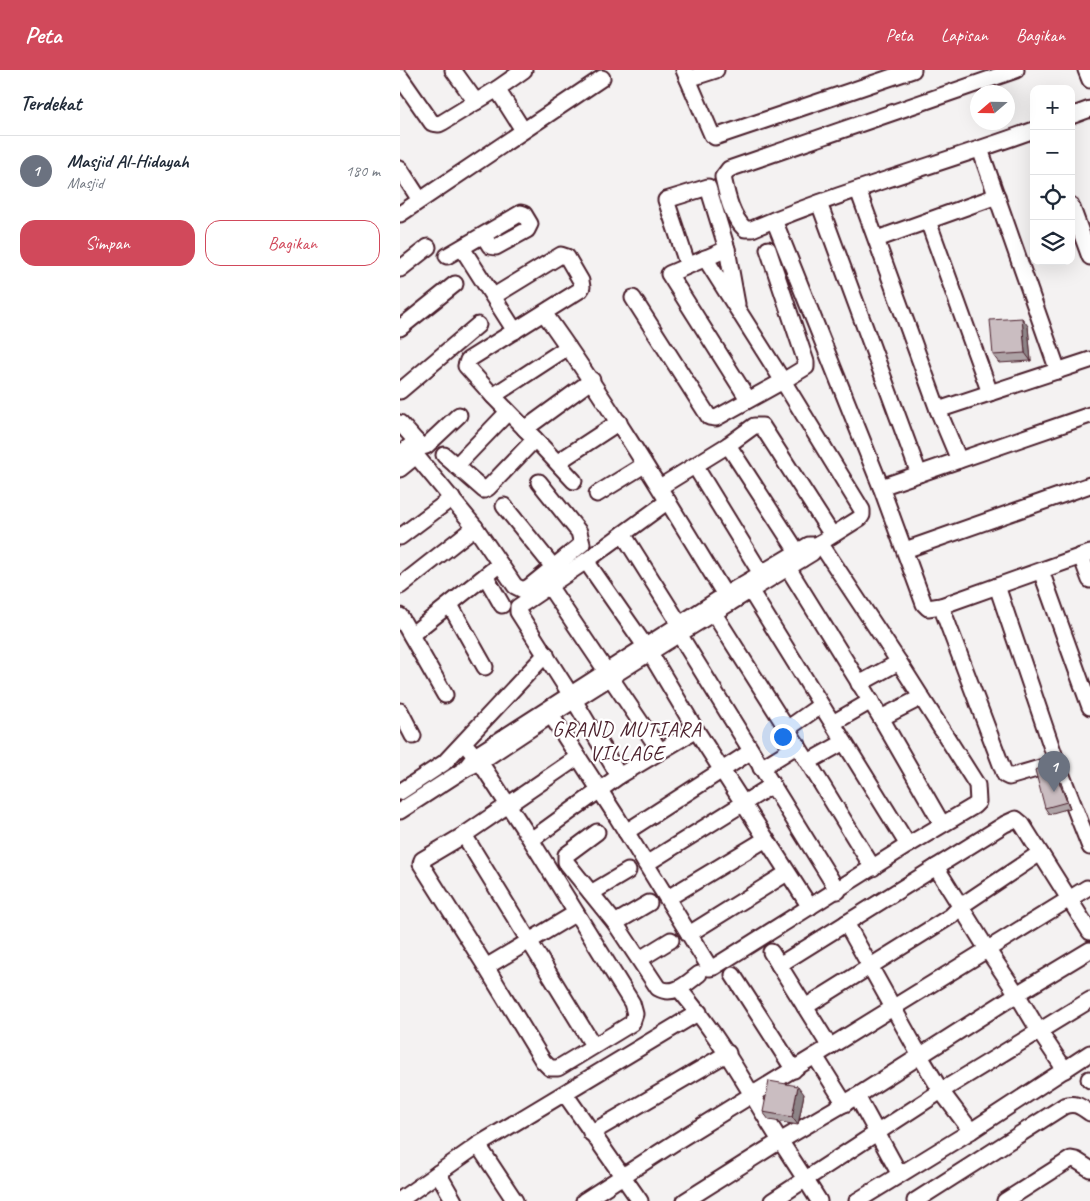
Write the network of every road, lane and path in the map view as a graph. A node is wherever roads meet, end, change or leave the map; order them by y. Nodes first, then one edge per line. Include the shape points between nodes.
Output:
1 (453, 70) edge
2 (716, 70) edge
3 (912, 70) edge
4 (1016, 70) edge
5 (1086, 70) edge
6 (517, 72) edge
7 (686, 74) edge
8 (400, 76) edge
9 (602, 78) dead end
10 (1090, 80) edge
11 (497, 89) junction
12 (476, 102) junction
13 (1090, 108) edge
14 (1075, 114) edge
15 (523, 130) junction
16 (1030, 131) edge
17 (980, 149) junction
18 (400, 169) edge
19 (858, 190) junction
20 (997, 196) junction
21 (420, 200) junction
22 (820, 203) junction
23 (400, 214) edge
24 (1075, 216) edge
25 (774, 220) junction
26 (928, 221) junction
27 (483, 235) dead end
28 (877, 239) junction
29 (428, 247) dead end
30 (462, 248) junction
31 (768, 249) dead end
32 (727, 250) junction
33 (447, 256) dead end
34 (1090, 256) edge
35 (705, 258) junction
36 (688, 266) junction
37 (400, 269) edge
38 (455, 284) dead end
39 (494, 296) junction
40 (633, 298) dead end
41 (739, 312) junction
42 (544, 313) junction
43 (478, 326) dead end
44 (400, 328) edge
45 (515, 331) junction
46 (568, 346) junction
47 (1090, 360) edge
48 (1058, 371) junction
49 (592, 380) junction
50 (783, 381) junction
51 (400, 391) edge
52 (990, 393) junction
53 (493, 396) junction
54 (748, 399) junction
55 (938, 410) junction
56 (508, 412) junction
57 (459, 415) dead end
58 (1090, 415) edge
59 (619, 422) junction
60 (400, 423) edge
61 (530, 434) junction
62 (728, 445) junction
63 (410, 450) edge
64 (444, 455) dead end
65 (959, 460) junction
66 (558, 462) junction
67 (644, 465) junction
68 (456, 466) junction
69 (695, 466) junction
70 (400, 469) edge
71 (919, 474) junction
72 (574, 481) dead end
73 (539, 482) dead end
74 (1090, 485) edge
75 (660, 487) junction
76 (881, 487) junction
77 (597, 494) dead end
78 (452, 498) junction
79 (668, 501) junction
80 (504, 506) dead end
81 (475, 526) junction
82 (623, 534) junction
83 (400, 537) edge
84 (823, 541) junction
85 (905, 550) junction
86 (1086, 554) edge
87 (800, 556) junction
88 (586, 561) junction
89 (500, 564) junction
90 (554, 568) junction
91 (788, 568) junction
92 (1041, 571) junction
93 (486, 577) junction
94 (763, 577) junction
95 (1090, 580) edge
96 (400, 586) edge
97 (549, 586) junction
98 (997, 586) junction
99 (750, 590) junction
100 (727, 599) junction
101 (450, 605) junction
102 (502, 606) dead end
103 (941, 606) junction
104 (713, 612) junction
105 (400, 616) edge
106 (681, 630) junction
107 (411, 635) junction
108 (648, 650) junction
109 (546, 654) junction
110 (899, 662) junction
111 (484, 666) dead end
112 (610, 674) junction
113 (860, 684) junction
114 (445, 695) dead end
115 (572, 697) junction
116 (920, 698) junction
117 (871, 701) junction
118 (821, 705) junction
119 (1090, 707) edge
120 (400, 711) edge
121 (551, 715) junction
122 (881, 718) junction
123 (833, 723) junction
124 (787, 729) junction
125 (696, 730) junction
126 (413, 736) dead end
127 (844, 742) junction
128 (464, 743) junction
129 (798, 745) junction
130 (660, 750) junction
131 (750, 752) junction
132 (578, 756) junction
133 (478, 759) junction
134 (808, 762) junction
135 (444, 763) junction
136 (1057, 763) junction
137 (761, 768) junction
138 (722, 769) junction
139 (460, 773) junction
140 (619, 776) junction
141 (771, 786) junction
142 (600, 790) junction
143 (400, 792) edge
144 (744, 803) junction
145 (508, 805) junction
146 (400, 811) edge
147 (942, 824) junction
148 (598, 832) dead end
149 (626, 832) junction
150 (464, 835) junction
151 (766, 839) junction
152 (531, 840) junction
153 (908, 845) junction
154 (1090, 847) edge
155 (1040, 852) junction
156 (646, 864) junction
157 (936, 866) junction
158 (873, 868) junction
159 (628, 871) dead end
160 (787, 873) junction
161 (1087, 888) dead end
162 (838, 891) junction
163 (591, 893) junction
164 (668, 898) junction
165 (1069, 899) junction
166 (649, 903) dead end
167 (961, 906) junction
168 (810, 907) junction
169 (576, 913) junction
170 (615, 923) junction
171 (846, 923) junction
172 (1090, 932) edge
173 (689, 934) junction
174 (671, 940) dead end
175 (530, 941) junction
176 (987, 950) junction
177 (1090, 950) edge
178 (640, 959) junction
179 (486, 967) junction
180 (869, 967) junction
181 (699, 974) dead end
182 (733, 975) dead end
183 (679, 988) junction
184 (1017, 994) junction
185 (1090, 1000) edge
186 (805, 1007) junction
187 (892, 1008) junction
188 (699, 1012) junction
189 (1038, 1031) junction
190 (593, 1045) junction
191 (830, 1047) junction
192 (728, 1053) junction
193 (1090, 1053) edge
194 (815, 1056) junction
195 (920, 1056) junction
196 (794, 1070) junction
197 (1065, 1070) junction
198 (941, 1091) junction
199 (565, 1094) junction
200 (753, 1095) junction
201 (851, 1100) junction
202 (1090, 1113) edge
203 (971, 1131) junction
204 (877, 1132) junction
205 (591, 1133) junction
206 (780, 1141) junction
207 (478, 1146) junction
208 (1090, 1169) edge
209 (438, 1173) junction
210 (900, 1174) junction
211 (623, 1176) junction
212 (806, 1180) junction
213 (400, 1200) edge
214 (454, 1201) edge
215 (515, 1201) edge
216 (584, 1201) edge
217 (640, 1201) edge
218 (685, 1201) edge
219 (772, 1201) edge
220 (819, 1201) edge
221 (857, 1201) edge
222 (914, 1201) edge
223 (1005, 1201) edge

1 - 12 street
2 - 7 street
3 - 7 street via 715,137
4 - 25 street via 730,169 723,177 737,222 745,229 752,229
5 - 10 street
6 - 11 street
8 - 12 street via 432,123 440,124
9 - 15 street
11 - 12 street
11 - 15 street
13 - 14 street
15 - 21 street
16 - 17 street
17 - 19 street
17 - 20 street
18 - 21 street
19 - 22 street
19 - 28 street
20 - 26 street
20 - 48 street
21 - 23 street
22 - 25 street
22 - 71 street
24 - 34 street
25 - 76 street
26 - 28 street
26 - 52 street
27 - 30 street
28 - 55 street
29 - 37 street
30 - 33 street
30 - 39 street
31 - 50 street via 806,362 806,366
32 - 35 street
32 - 36 street via 708,187 666,200
32 - 41 street
35 - 36 street
35 - 41 street
36 - 54 street via 669,274
38 - 44 street
39 - 42 street via 561,255 567,256 582,287
39 - 45 street
40 - 54 street via 709,417 716,418
41 - 50 street
42 - 45 street
42 - 46 street
43 - 51 street
45 - 53 street via 466,362 468,370
46 - 49 street
46 - 53 street
47 - 48 street
48 - 52 street
49 - 59 street
49 - 61 street
50 - 54 street
50 - 84 street via 862,510 860,518
52 - 55 street
53 - 56 street
55 - 65 street
56 - 61 street
56 - 68 street
57 - 63 street via 426,446
58 - 65 street
59 - 66 street
59 - 67 street
60 - 63 street
61 - 66 street
61 - 68 street via 486,490
62 - 69 street
62 - 84 street via 754,426 765,428
62 - 87 street
63 - 70 street
63 - 78 street
64 - 68 street
65 - 71 street
66 - 72 street
67 - 75 street
67 - 77 street
69 - 75 street
69 - 94 street
71 - 76 street
73 - 90 street via 582,538 582,544
74 - 85 street
75 - 79 street
76 - 85 street
78 - 81 street
78 - 83 street
79 - 82 street
79 - 100 street
80 - 90 street
81 - 89 street
81 - 96 street
82 - 88 street
82 - 106 street
84 - 87 street via 812,553
84 - 110 street
85 - 103 street via 924,604 928,608
86 - 92 street
86 - 95 street
87 - 91 street
87 - 94 street
88 - 97 street
88 - 108 street
89 - 90 street via 516,586 524,590
89 - 93 street
91 - 94 street
91 - 113 street
92 - 98 street
92 - 119 street
93 - 101 street
93 - 102 street
94 - 99 street
94 - 100 street
97 - 109 street via 520,604 518,609
97 - 112 street
98 - 103 street
98 - 136 street
99 - 100 street
99 - 118 street
100 - 104 street
100 - 106 street
101 - 107 street
101 - 111 street
103 - 136 street via 1005,775 1009,777
104 - 106 street
104 - 124 street
105 - 107 street
106 - 108 street
106 - 131 street
107 - 114 street
108 - 112 street
108 - 125 street
109 - 115 street
109 - 128 street
110 - 113 street
110 - 116 street
112 - 115 street
112 - 130 street
113 - 117 street
115 - 121 street
115 - 133 street
115 - 140 street
116 - 122 street
116 - 147 street via 977,785 978,802
117 - 122 street
117 - 123 street
118 - 123 street
118 - 124 street
120 - 126 street
121 - 132 street
121 - 133 street
122 - 147 street
123 - 127 street
124 - 129 street
125 - 130 street
125 - 138 street
127 - 134 street
127 - 153 street
128 - 133 street
128 - 135 street
129 - 134 street
129 - 137 street
130 - 140 street
131 - 137 street
131 - 138 street
132 - 142 street
132 - 145 street
133 - 139 street
133 - 145 street
134 - 158 street
135 - 139 street
135 - 143 street
136 - 154 street
137 - 141 street
138 - 144 street
138 - 149 street
139 - 146 street
140 - 142 street
141 - 144 street
141 - 162 street
142 - 149 street
142 - 152 street
144 - 151 street
144 - 156 street
145 - 150 street
145 - 152 street
147 - 153 street
148 - 163 street via 565,859
149 - 156 street
150 - 175 street
150 - 179 street via 422,860 421,864
151 - 160 street
151 - 164 street
152 - 169 street
153 - 158 street
155 - 157 street via 1016,819
155 - 165 street
155 - 167 street
156 - 164 street
157 - 167 street
157 - 171 street
158 - 162 street
159 - 163 street
160 - 168 street
160 - 173 street
161 - 165 street
162 - 168 street
163 - 170 street
164 - 173 street
165 - 172 street
165 - 176 street
166 - 170 street
167 - 176 street
167 - 180 street via 951,916
168 - 173 street via 712,968 708,968
169 - 175 street
169 - 190 street via 634,1008 635,1019 632,1022
170 - 178 street
171 - 180 street
171 - 186 street via 775,958
174 - 178 street
175 - 179 street
175 - 190 street
176 - 184 street
176 - 187 street
177 - 184 street
178 - 183 street via 658,988 670,992
179 - 190 street via 550,1068 558,1068
180 - 186 street
180 - 187 street
181 - 183 street
182 - 196 street
183 - 188 street
184 - 189 street
184 - 195 street
185 - 189 street
186 - 191 street
187 - 191 street
187 - 195 street
188 - 192 street
188 - 199 street
189 - 197 street
189 - 198 street
191 - 194 street
192 - 200 street
192 - 205 street
193 - 197 street
194 - 196 street
194 - 201 street
195 - 198 street
195 - 201 street
196 - 200 street
197 - 203 street
198 - 203 street
198 - 204 street
199 - 205 street
199 - 207 street
200 - 206 street
200 - 211 street
201 - 204 street
201 - 206 street
202 - 222 street via 1077,1104 1064,1106
203 - 210 street
204 - 210 street
204 - 212 street
205 - 211 street
206 - 212 street
206 - 218 street
207 - 209 street
207 - 215 street
208 - 223 street via 1071,1160
209 - 213 street
209 - 214 street
210 - 221 street
211 - 216 street
211 - 217 street
212 - 219 street
212 - 220 street

